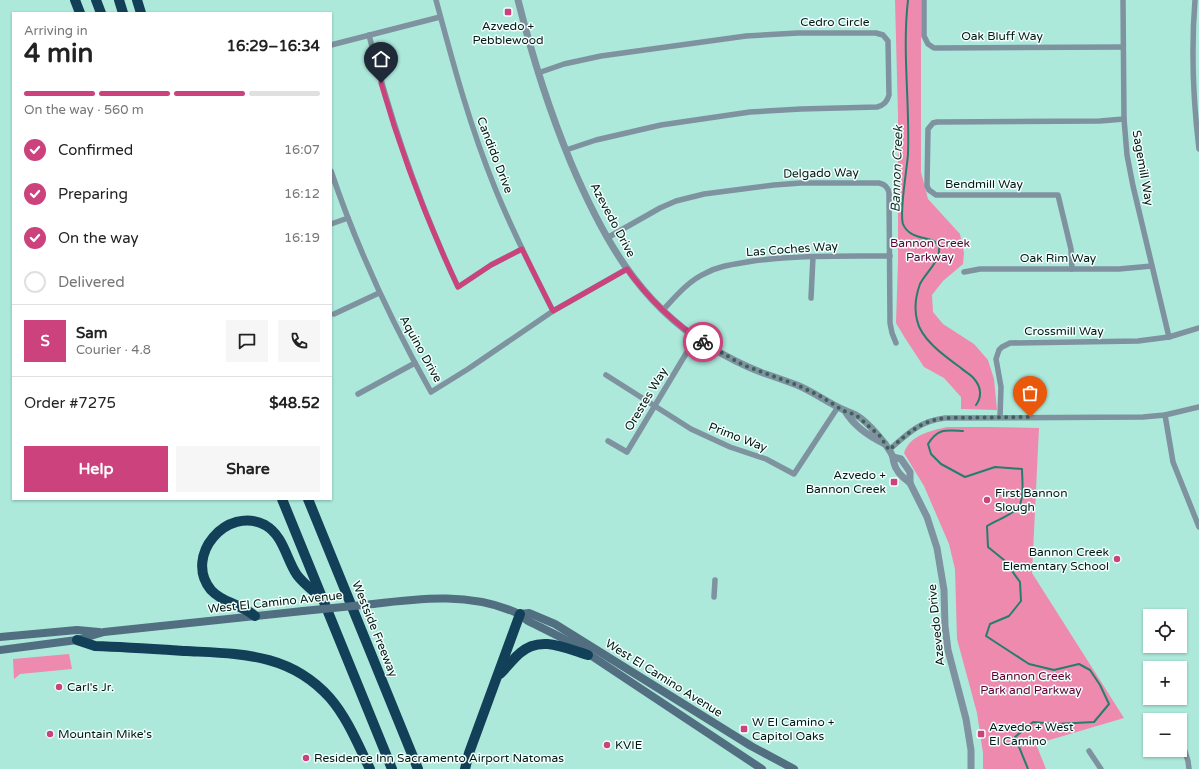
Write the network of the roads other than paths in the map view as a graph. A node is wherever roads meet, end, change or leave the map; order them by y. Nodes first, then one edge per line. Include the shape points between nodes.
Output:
1 (75, 0) edge
2 (96, 0) edge
3 (119, 0) edge
4 (137, 0) edge
5 (436, 0) edge
6 (518, 0) edge
7 (924, 0) edge
8 (1123, 0) edge
9 (1195, 0) edge
10 (80, 12) edge
11 (100, 12) edge
12 (123, 12) edge
13 (141, 12) edge
14 (440, 17) junction
15 (369, 35) junction
16 (332, 45) edge
17 (1123, 47) junction
18 (538, 73) junction
19 (1124, 119) junction
20 (1199, 149) edge
21 (566, 150) junction
22 (332, 174) edge
23 (348, 218) junction
24 (332, 224) edge
25 (607, 238) junction
26 (522, 249) junction
27 (813, 256) junction
28 (890, 256) junction
29 (1152, 266) junction
30 (1072, 268) junction
31 (627, 269) junction
32 (964, 272) dead end
33 (379, 293) junction
34 (811, 298) dead end
35 (663, 310) junction
36 (553, 311) junction
37 (334, 314) dead end
38 (1199, 328) edge
39 (696, 337) junction
40 (1169, 337) junction
41 (896, 343) dead end
42 (415, 363) junction
43 (606, 375) dead end
44 (358, 394) dead end
45 (654, 407) junction
46 (1199, 407) edge
47 (841, 409) junction
48 (1165, 415) junction
49 (1000, 417) junction
50 (608, 441) dead end
51 (887, 447) junction
52 (282, 500) edge
53 (308, 500) edge
54 (1199, 527) edge
55 (714, 580) dead end
56 (714, 597) dead end
57 (322, 599) junction
58 (520, 614) junction
59 (255, 616) junction
60 (104, 632) junction
61 (0, 637) edge
62 (77, 640) junction
63 (0, 650) edge
64 (588, 655) junction
65 (498, 677) junction
66 (1089, 751) dead end
67 (1186, 757) edge
68 (370, 769) edge
69 (392, 769) edge
70 (418, 769) edge
71 (465, 769) edge
72 (762, 769) edge
73 (794, 769) edge
74 (971, 769) edge
75 (1101, 769) edge
76 (1189, 769) edge

1 - 10 highway
2 - 11 highway
3 - 12 highway
4 - 13 highway
5 - 14 street, Candido Drive
6 - 18 street, Azevedo Drive
7 - 17 street, Oak Bluff Way via 924,36 925,41 932,47
8 - 17 street, Sagemill Way
9 - 20 street via 1192,62
14 - 15 street
14 - 26 street, Candido Drive via 478,145
15 - 16 street
15 - 26 street via 406,163 458,287 491,265
17 - 19 street, Sagemill Way
18 - 21 street, Azevedo Drive
18 - 21 street, Cedro Circle via 601,56 775,34 876,32 888,41 889,95 881,106 750,112 661,125 596,140
19 - 29 street, Sagemill Way via 1132,186
19 - 30 street, Bendmill Way via 937,122 928,130 927,186 936,195 1058,195 1071,249
21 - 25 street, Azevedo Drive
22 - 23 street, Aquino Drive
23 - 24 street
23 - 33 street, Aquino Drive
25 - 28 street, Delgado Way via 660,208 704,194 801,183 878,183 885,186 890,193
25 - 31 street, Azevedo Drive
26 - 36 street, Candido Drive
27 - 28 street, Las Coches Way
27 - 34 street
27 - 35 street, Las Coches Way via 770,259 716,268 689,283
28 - 41 street, Delgado Way via 890,323
29 - 30 street, Oak Rim Way
29 - 40 street, Sagemill Way
30 - 32 street, Oak Rim Way via 980,269
31 - 35 street, Azevedo Drive
31 - 36 street, Aquino Drive
33 - 37 street
33 - 42 street, Aquino Drive
35 - 39 street, Azevedo Drive
36 - 42 street, Aquino Drive via 431,392
38 - 40 street, Crossmill Way
39 - 45 street, Orestes Way
39 - 47 street, Azevedo Drive via 743,365 797,385
40 - 49 street, Crossmill Way via 1127,342 1010,343 999,350 996,359 1001,387
42 - 44 street
43 - 45 street, Primo Way
45 - 47 street, Primo Way via 710,439 766,459 794,474
45 - 50 street, Orestes Way via 627,452
46 - 48 street
47 - 51 street, Azevedo Drive via 856,415 880,436
48 - 49 street
48 - 54 street via 1173,462
49 - 51 street via 936,419 920,425
51 - 74 street, Azevedo Drive via 893,457 901,460 910,472 910,483 927,517 938,554 944,590 948,650 966,719
52 - 57 highway
53 - 70 highway, Westside Freeway
55 - 56 street
57 - 59 highway via 297,575 279,539 270,528 256,522 234,523 210,540 202,561 204,574 208,585 217,596
57 - 69 highway
58 - 59 main road, West El Camino Avenue, bridge via 466,600 419,599
58 - 64 main road, West El Camino Avenue
58 - 65 highway
58 - 73 main road, West El Camino Avenue via 529,613 555,624 745,743
59 - 60 main road, West El Camino Avenue
60 - 61 main road, West El Camino Avenue via 77,630
60 - 62 main road, West El Camino Avenue
62 - 63 main road, West El Camino Avenue
62 - 68 highway via 95,646 244,654 286,666 319,687 338,708
64 - 65 highway via 548,643 536,645 520,653
64 - 72 main road, West El Camino Avenue
65 - 71 highway
66 - 75 street
67 - 76 street

